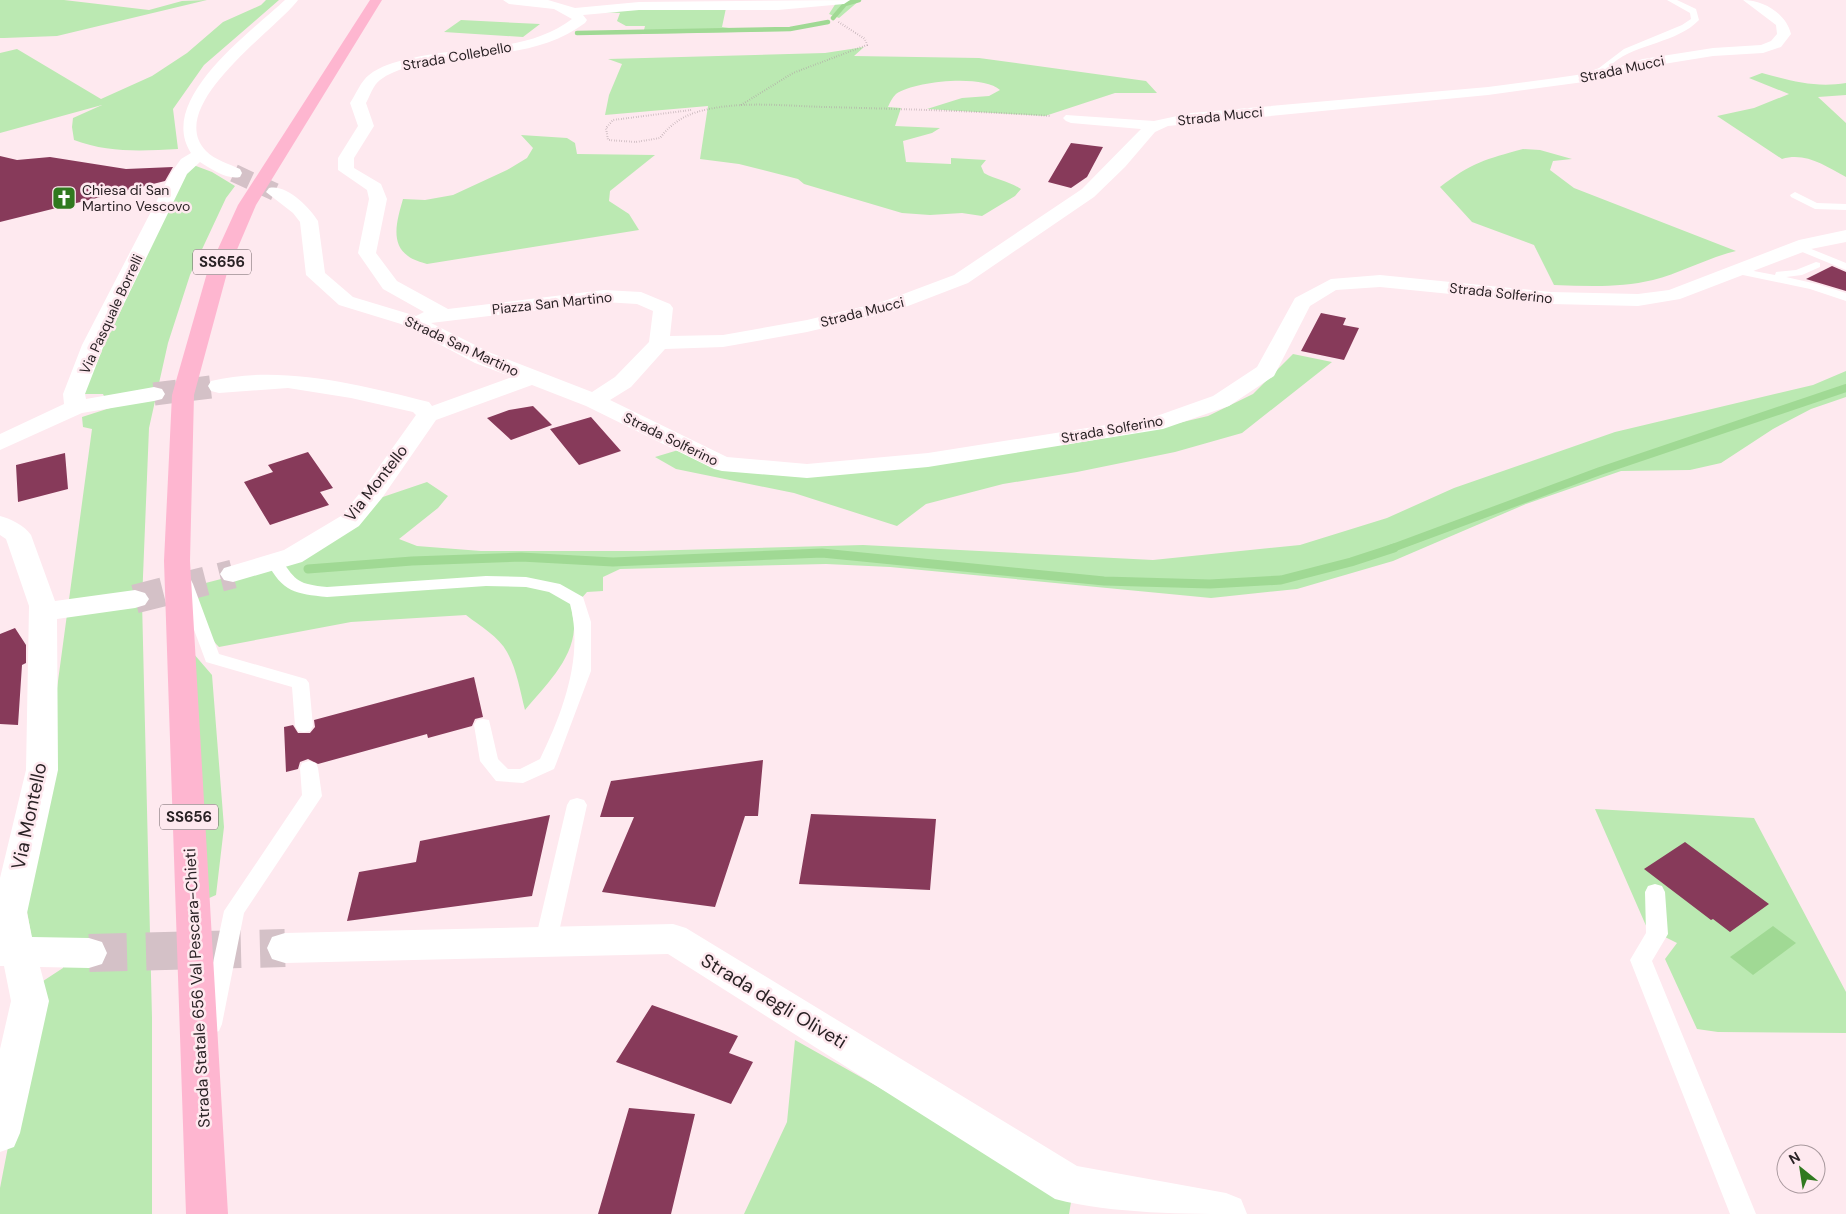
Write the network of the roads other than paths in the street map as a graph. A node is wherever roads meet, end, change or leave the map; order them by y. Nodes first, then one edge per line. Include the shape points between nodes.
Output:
1 (292, 0) edge
2 (376, 0) edge
3 (508, 0) edge
4 (844, 0) edge
5 (1671, 0) edge
6 (1749, 0) edge
7 (568, 10) junction
8 (1579, 79) junction
9 (1071, 118) road end
10 (1153, 125) junction
11 (200, 154) junction
12 (234, 173) tunnel mouth
13 (275, 192) tunnel mouth
14 (1795, 195) dead end
15 (1846, 207) edge
16 (1846, 236) edge
17 (1799, 247) junction
18 (1816, 264) dead end
19 (1846, 267) edge
20 (1746, 274) junction
21 (1846, 297) edge
22 (444, 315) junction
23 (408, 320) junction
24 (659, 343) junction
25 (530, 378) junction
26 (219, 386) tunnel mouth
27 (154, 394) tunnel mouth
28 (594, 401) junction
29 (76, 407) junction
30 (428, 416) junction
31 (0, 443) edge
32 (0, 524) edge
33 (177, 561) junction
34 (275, 562) junction
35 (233, 574) tunnel mouth
36 (135, 599) tunnel mouth
37 (43, 612) junction
38 (482, 725) dead end
39 (304, 726) dead end
40 (309, 768) dead end
41 (577, 805) dead end
42 (1655, 892) dead end
43 (546, 941) junction
44 (285, 948) tunnel mouth
45 (9, 952) edge
46 (88, 954) tunnel mouth
47 (202, 1072) junction
48 (0, 1133) edge
49 (206, 1214) edge
50 (1226, 1214) edge
51 (1743, 1214) edge

1 - 11 street via 205,86 191,114 193,141
2 - 33 highway, Strada Statale 656 Val Pescara-Chieti / SS656 via 247,205 217,273 183,395
3 - 7 street
4 - 7 street via 778,6 639,6
5 - 8 lane via 1693,11 1695,20
6 - 8 street, Strada Mucci via 1782,25 1784,34 1776,44 1763,49 1643,63 1606,75
7 - 22 street, Strada Collebello via 580,20 572,29 547,39 388,70 373,79 358,102 366,126 346,158 346,170 375,188 378,199 367,253 390,285
8 - 10 street, Strada Mucci via 1191,118
9 - 10 street
10 - 24 street, Strada Mucci via 1088,193 962,279 888,307 807,326 723,341
11 - 12 street
11 - 29 street, Via Pasquale Borrelli via 186,163 180,173 93,345 74,394
13 - 23 street, Strada San Martino via 299,209 309,221 316,275 346,301
14 - 15 lane via 1815,206
16 - 17 street, Strada Solferino
17 - 19 lane
17 - 20 street, Strada Solferino
18 - 20 lane via 1798,273
20 - 21 lane via 1813,286
20 - 28 street, Strada Solferino via 1673,295 1638,300 1550,298 1380,281 1330,285 1302,302 1266,371 1221,401 1155,424 928,460 807,471 722,464
22 - 23 street, Piazza San Martino
22 - 24 street, Piazza San Martino via 604,296 641,298 663,308
23 - 25 street, Strada San Martino
24 - 28 street via 623,382
25 - 28 street, Strada San Martino
25 - 30 street
26 - 30 street via 288,381 420,407
27 - 29 street
29 - 31 street
30 - 34 street, Via Montello via 350,521 293,556
32 - 37 street, Via Montello via 18,535
33 - 39 lane via 212,658 300,683
33 - 47 highway, Strada Statale 656 Val Pescara-Chieti / SS656
34 - 35 street, Via Montello
34 - 38 lane via 283,579 301,589 327,592 486,581 526,582 554,588 577,601 583,622 582,671 547,764 523,776 503,776 489,761
36 - 37 street
37 - 45 street, Via Montello via 42,770 9,913
40 - 47 lane via 312,796 234,910
41 - 43 lane
42 - 51 lane via 1657,934 1641,960
43 - 44 street, Strada degli Oliveti
43 - 50 street, Strada degli Oliveti via 673,939 1070,1186
45 - 46 street
45 - 48 street, Via Montello via 30,1001
47 - 49 highway, Strada Statale 656 Val Pescara-Chieti / SS656

